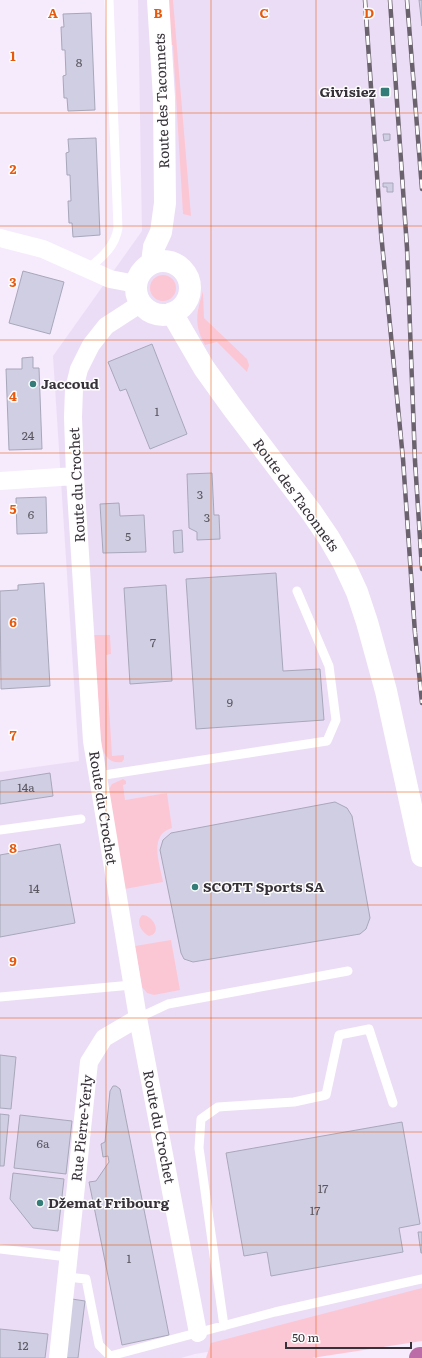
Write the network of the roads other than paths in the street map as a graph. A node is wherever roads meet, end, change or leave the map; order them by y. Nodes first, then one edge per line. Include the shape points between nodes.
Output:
1 (109, 0) edge
2 (158, 0) edge
3 (165, 202) junction
4 (0, 238) edge
5 (152, 263) junction
6 (176, 264) junction
7 (88, 269) junction
8 (138, 294) junction
9 (172, 313) junction
10 (75, 476) junction
11 (0, 481) edge
12 (297, 591) dead end
13 (98, 776) junction
14 (81, 819) dead end
15 (0, 830) edge
16 (422, 856) edge
17 (348, 971) dead end
18 (132, 985) junction
19 (0, 997) edge
20 (138, 1018) junction
21 (393, 1103) dead end
22 (0, 1248) edge
23 (68, 1256) junction
24 (67, 1277) junction
25 (422, 1279) edge
26 (224, 1326) junction
27 (198, 1333) junction
28 (58, 1358) edge

1 - 7 lane via 118,228 113,244 102,258
2 - 3 street, Route des Taconnets via 164,98
3 - 5 street, Route des Taconnets via 161,232 154,247
3 - 6 street, Route des Taconnets
4 - 7 street via 43,249
5 - 6 street via 168,261
5 - 8 street via 139,275
6 - 9 street via 185,273 189,290 183,305
7 - 8 street
8 - 9 street via 146,309 153,313
8 - 10 street, Route du Crochet via 91,345 79,369 74,389
9 - 16 street, Route des Taconnets via 204,368 329,538 357,592 386,692
10 - 11 street
10 - 13 street, Route du Crochet via 92,741
12 - 13 lane via 329,666 336,720 327,740
13 - 18 street, Route du Crochet
14 - 15 lane
17 - 20 lane via 168,1004
18 - 19 lane
18 - 20 street, Route du Crochet
20 - 23 street, Rue Pierre-Yerly via 104,1038 89,1062
20 - 27 street, Route du Crochet
21 - 26 lane via 369,1029 339,1036 326,1095 294,1102 218,1107 201,1119 198,1148
22 - 23 lane
23 - 24 street, Rue Pierre-Yerly
24 - 27 lane via 86,1279 99,1344 110,1356
24 - 28 street, Rue Pierre-Yerly
25 - 26 lane
26 - 27 lane

